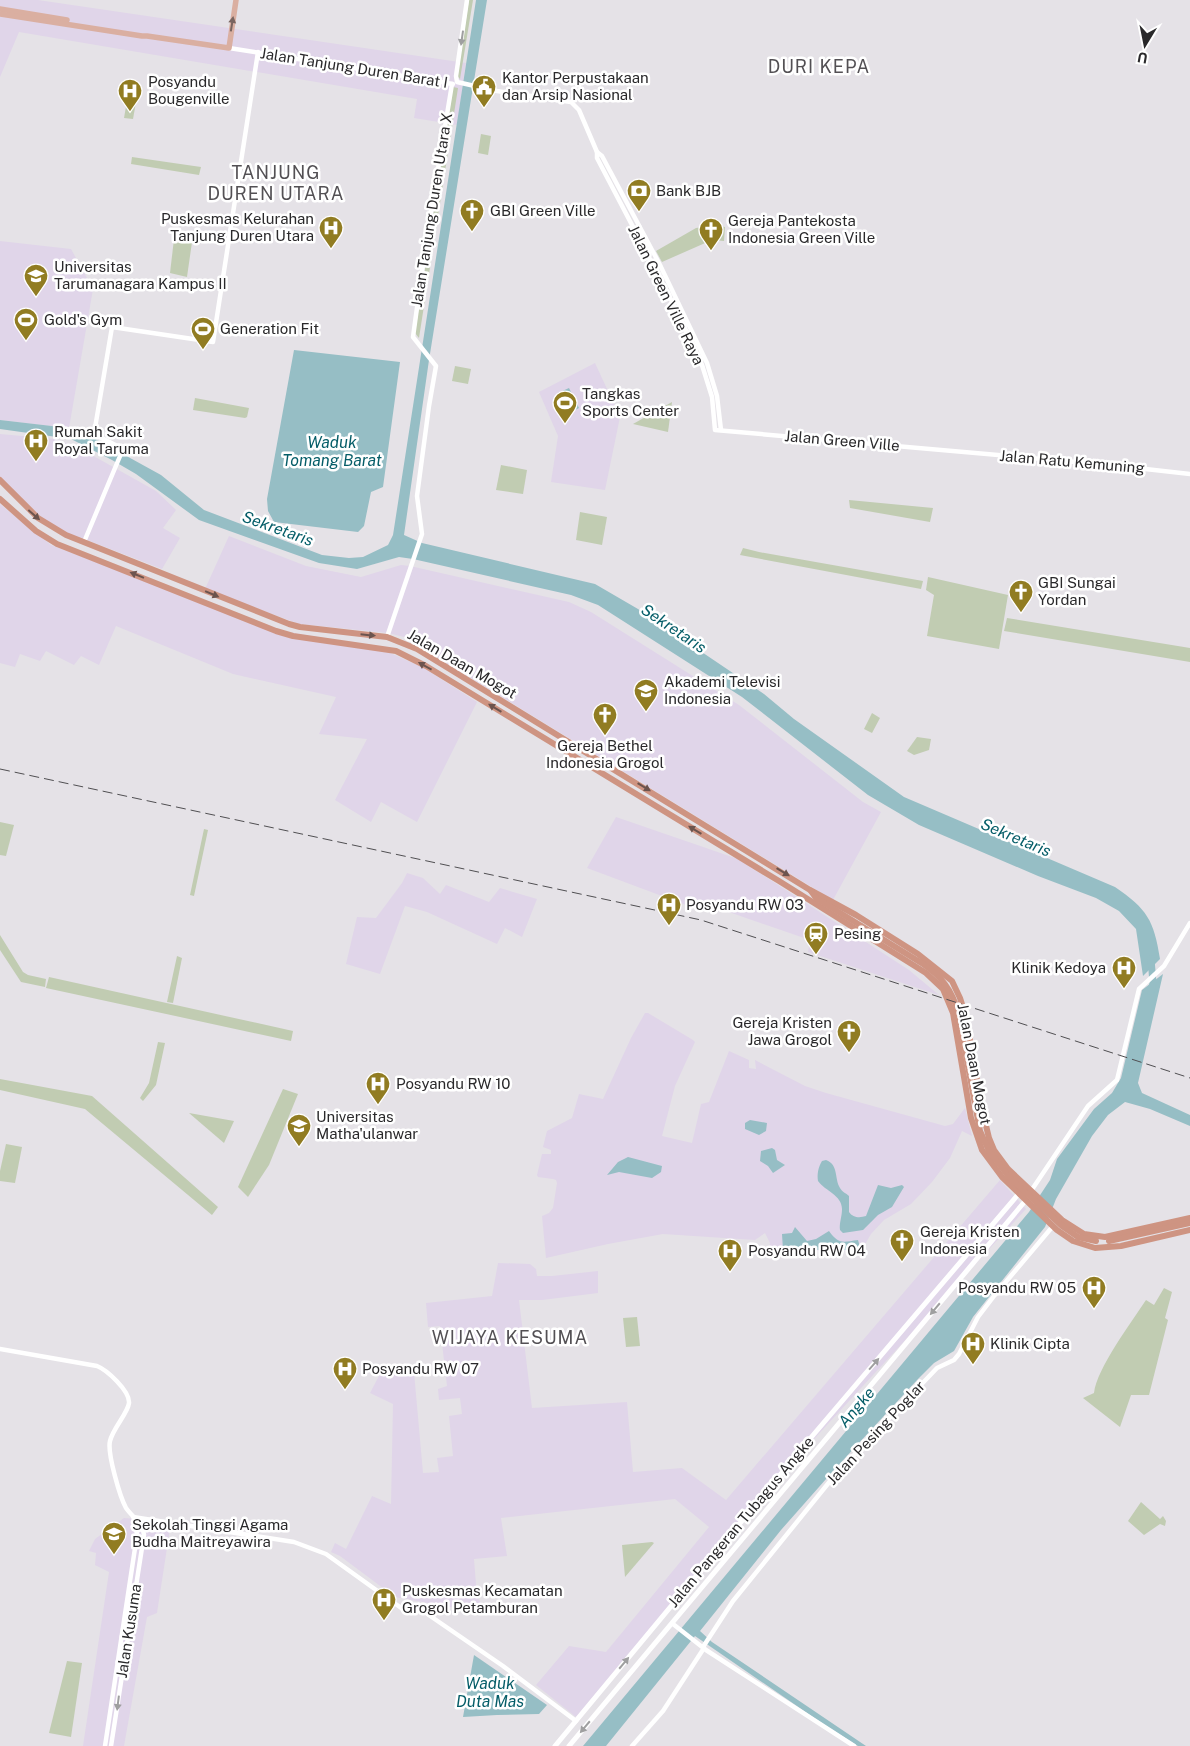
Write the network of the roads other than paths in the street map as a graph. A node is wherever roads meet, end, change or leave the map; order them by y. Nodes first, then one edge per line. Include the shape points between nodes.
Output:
1 (236, 0) edge
2 (467, 0) edge
3 (0, 9) edge
4 (0, 14) edge
5 (147, 36) junction
6 (229, 48) junction
7 (258, 52) junction
8 (456, 76) junction
9 (450, 84) junction
10 (458, 84) junction
11 (571, 102) joint
12 (597, 152) junction
13 (721, 430) junction
14 (963, 452) joint
15 (1190, 474) edge
16 (0, 480) edge
17 (0, 499) edge
18 (84, 542) junction
19 (167, 575) junction
20 (182, 581) junction
21 (163, 586) junction
22 (177, 592) junction
23 (387, 638) junction
24 (521, 712) junction
25 (528, 716) junction
26 (515, 720) junction
27 (522, 725) junction
28 (810, 890) junction
29 (806, 898) junction
30 (830, 908) junction
31 (1190, 922) edge
32 (918, 954) junction
33 (929, 962) junction
34 (911, 963) junction
35 (921, 970) junction
36 (976, 1075) junction
37 (964, 1077) junction
38 (1031, 1190) junction
39 (1019, 1194) junction
40 (1028, 1202) junction
41 (1190, 1218) edge
42 (1052, 1225) junction
43 (1190, 1225) edge
44 (1190, 1230) edge
45 (959, 1265) junction
46 (966, 1272) junction
47 (0, 1349) edge
48 (814, 1434) junction
49 (808, 1442) junction
50 (823, 1442) junction
51 (816, 1449) junction
52 (134, 1519) junction
53 (674, 1625) junction
54 (704, 1647) junction
55 (606, 1685) junction
56 (615, 1692) junction
57 (593, 1700) junction
58 (602, 1707) junction
59 (576, 1721) junction
60 (105, 1746) edge
61 (111, 1746) edge
62 (555, 1746) edge
63 (569, 1746) edge
64 (632, 1746) edge
65 (854, 1746) edge

6 -> 1 main road
2 -> 8 street
3 - 5 main road
4 - 5 main road
5 - 6 main road
6 - 7 street, Jalan Tanjung Duren Barat I
7 - 9 street, Jalan Tanjung Duren Barat I
7 - 18 street via 213,342 112,327 94,434 124,449
8 - 9 street
8 - 10 street
9 - 10 street, Jalan Tanjung Duren Barat I
9 - 23 street, Jalan Tanjung Duren Utara X via 413,337 436,366 417,496 421,536
10 - 11 street, Jalan Tanjung Duren Barat I
11 - 12 street, Jalan Green Ville Raya via 579,110
12 - 13 street, Jalan Green Ville Raya via 620,188 707,362 717,396
12 - 13 street, Jalan Green Ville Raya via 597,158 702,364 712,397 715,430
13 - 14 street, Jalan Green Ville
14 - 15 street, Jalan Ratu Kemuning
16 -> 18 highway, Jalan Daan Mogot via 38,518 55,530
21 -> 17 highway, Jalan Daan Mogot via 51,541
18 - 19 highway, Jalan Daan Mogot
19 - 20 highway, Jalan Daan Mogot
19 - 21 highway
20 - 22 highway
20 -> 23 highway, Jalan Daan Mogot via 289,624
21 - 22 highway, Jalan Daan Mogot
26 -> 22 highway, Jalan Daan Mogot via 396,651 293,636
23 - 24 highway, Jalan Daan Mogot via 417,649
24 - 25 highway, Jalan Daan Mogot
24 - 26 highway
25 - 27 highway
25 -> 28 highway, Jalan Daan Mogot
26 - 27 highway, Jalan Daan Mogot
29 -> 27 highway, Jalan Daan Mogot
28 - 30 highway, Jalan Daan Mogot
28 - 32 highway, Jalan Daan Mogot
29 - 30 highway, Jalan Daan Mogot
29 - 34 highway, Jalan Daan Mogot
30 - 43 highway, Jalan Daan Mogot via 934,971 945,982 956,1002 980,1131 989,1151 1009,1176 1062,1226 1078,1237 1103,1241
31 - 38 street via 1160,970 1139,989 1117,1080 1088,1106
32 - 33 highway, Jalan Daan Mogot
32 - 34 highway via 918,961
33 - 35 highway
33 - 36 highway, Jalan Daan Mogot via 952,981 960,998
34 - 35 highway, Jalan Daan Mogot
35 - 37 highway, Jalan Daan Mogot via 941,986 949,1001
36 - 37 highway
36 - 38 highway, Jalan Daan Mogot via 989,1138 1000,1160
37 - 39 highway, Jalan Daan Mogot via 971,1118 982,1150
38 - 39 main road, Jalan Pangeran Tubagus Angke
38 - 41 highway, Jalan Daan Mogot via 1084,1234 1105,1237
39 - 40 highway, Jalan Daan Mogot
39 - 45 main road, Jalan Pangeran Tubagus Angke
40 - 42 highway, Jalan Daan Mogot
40 - 46 main road, Jalan Pangeran Tubagus Angke
42 - 44 highway, Jalan Daan Mogot via 1073,1240 1095,1248 1121,1246
42 - 54 street, Jalan Pesing Poglar via 978,1317 959,1354 937,1368 835,1475 732,1601
45 - 46 main road
48 -> 45 main road, Jalan Pangeran Tubagus Angke
46 -> 50 main road, Jalan Pangeran Tubagus Angke
47 - 52 street, Jalan Kusuma via 97,1366 108,1372 125,1392 129,1401 110,1446 111,1462 125,1505
48 - 49 main road, Jalan Pangeran Tubagus Angke
48 - 50 main road
49 - 51 main road
55 -> 49 main road, Jalan Pangeran Tubagus Angke
50 - 51 main road, Jalan Pangeran Tubagus Angke
51 - 53 main road, Jalan Pangeran Tubagus Angke
52 - 59 street via 294,1542 326,1554 406,1610 424,1611
52 - 60 street, Jalan Kusuma via 137,1536
52 -> 61 street, Jalan Kusuma via 142,1525 144,1536
53 - 54 street
53 - 56 main road, Jalan Pangeran Tubagus Angke
54 - 64 street, Jalan Pesing Poglar via 663,1712
54 - 65 street
55 - 56 main road via 608,1690
55 - 57 main road, Jalan Pangeran Tubagus Angke
56 - 58 main road, Jalan Pangeran Tubagus Angke
57 - 58 main road via 600,1701
57 - 59 main road, Jalan Pangeran Tubagus Angke
58 -> 63 main road, Jalan Pangeran Tubagus Angke
59 - 62 main road, Jalan Pangeran Tubagus Angke

